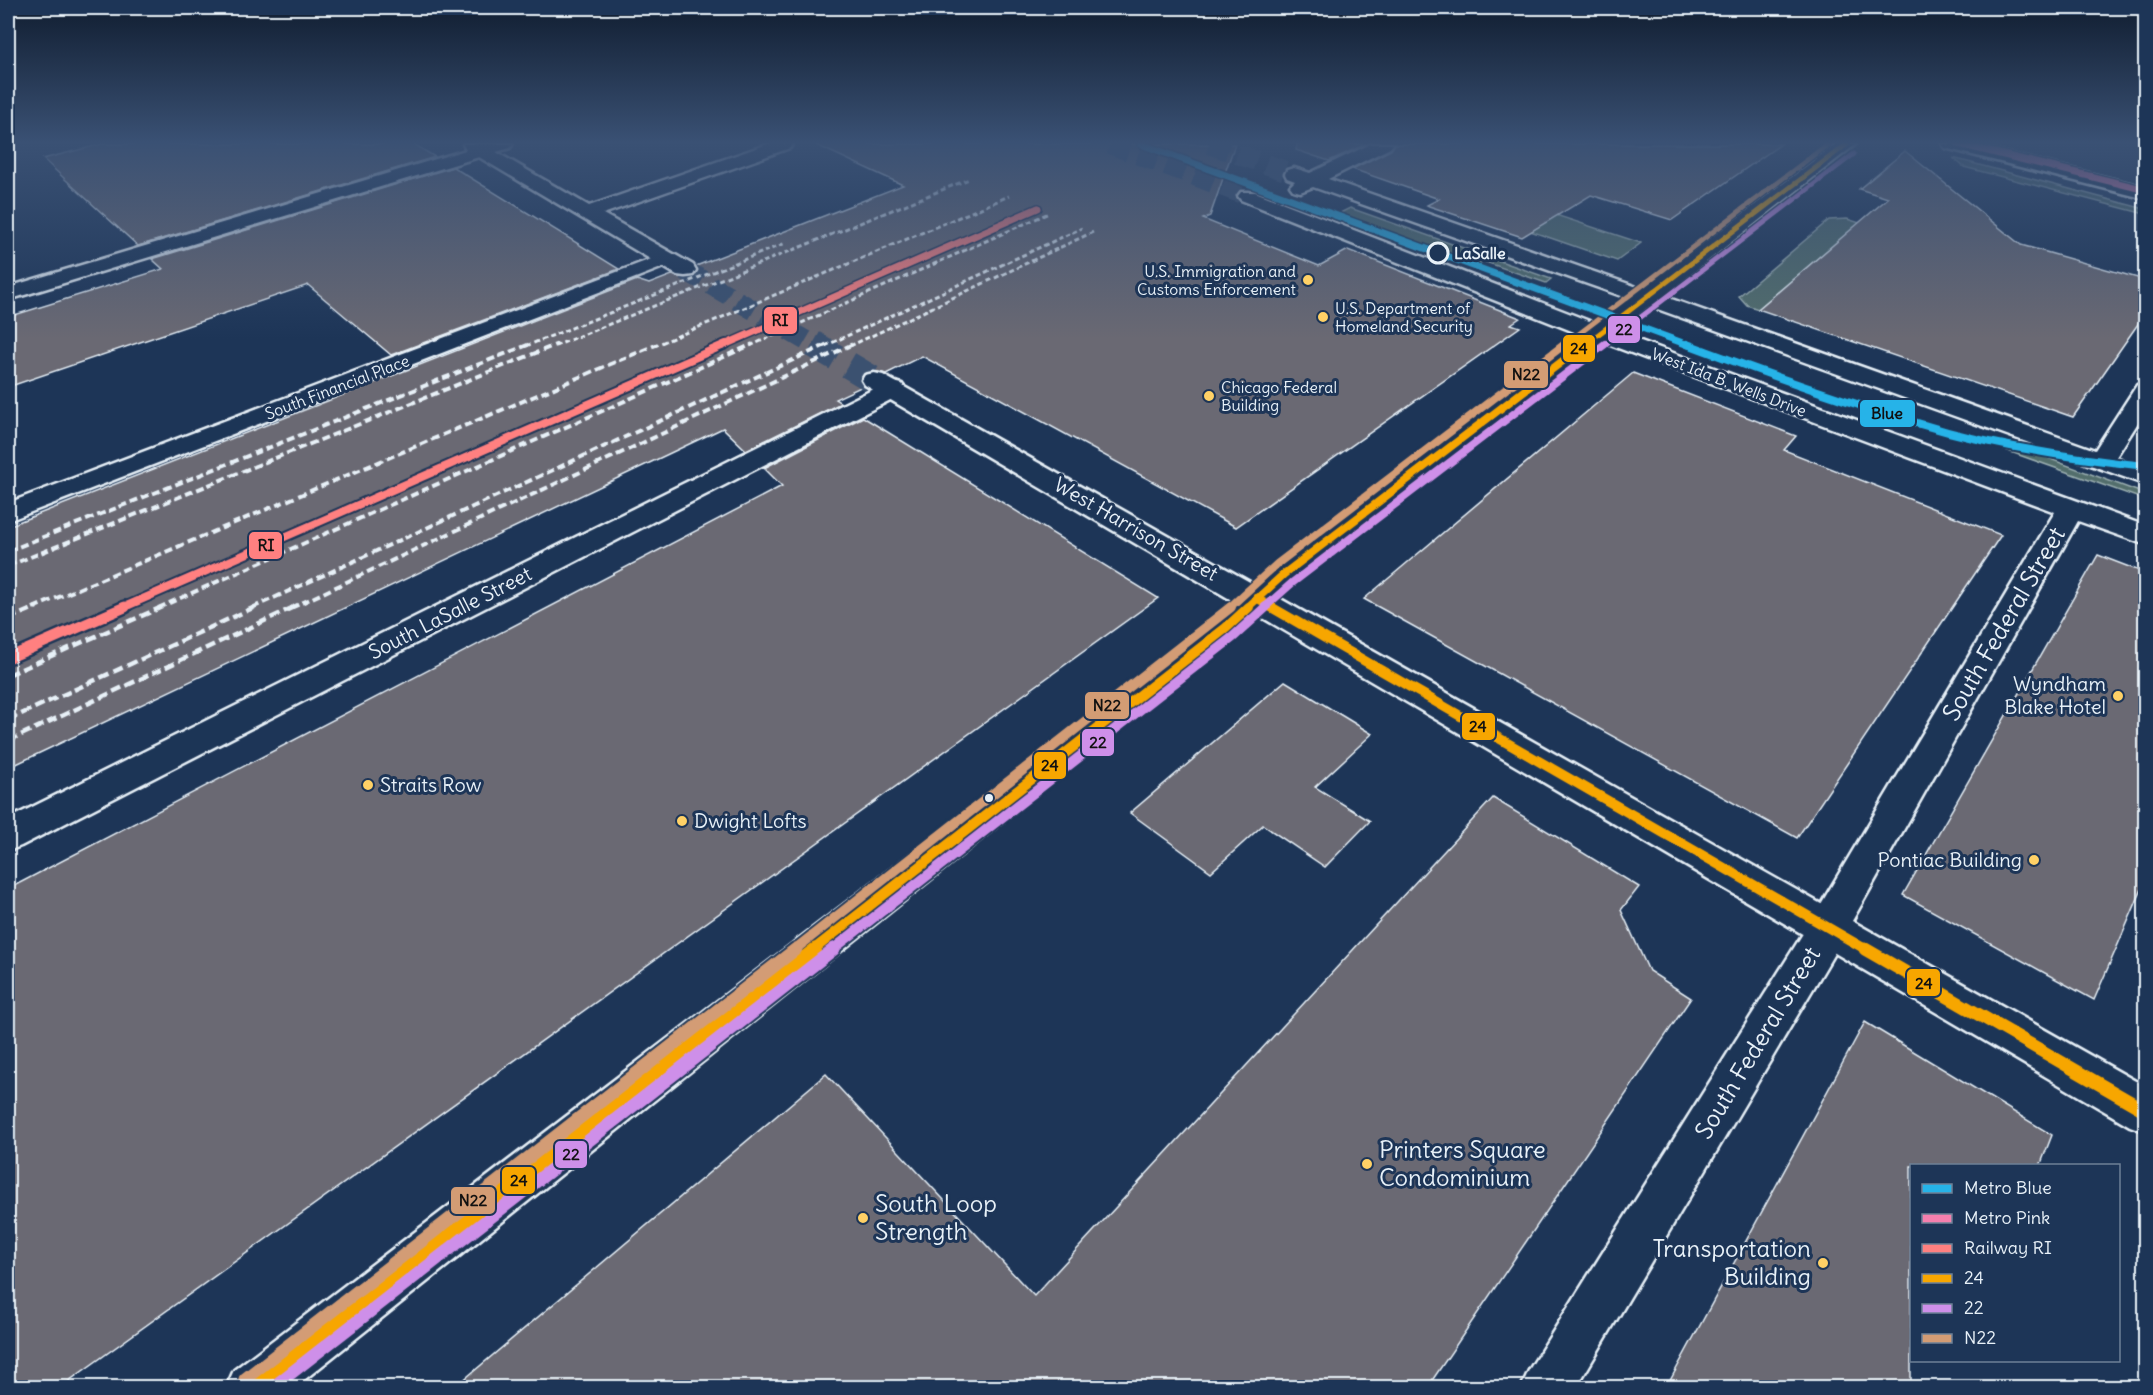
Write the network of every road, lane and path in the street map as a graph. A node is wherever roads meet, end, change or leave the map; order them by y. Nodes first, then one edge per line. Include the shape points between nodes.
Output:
1 (278, 209) edge
2 (579, 209) edge
3 (597, 209) edge
4 (1281, 209) tunnel mouth
5 (1395, 209) edge
6 (1762, 209) edge
7 (586, 213) junction
8 (8, 294) edge
9 (1647, 297) junction
10 (1600, 332) junction
11 (884, 385) joint
12 (2145, 390) edge
13 (2101, 460) junction
14 (2145, 477) edge
15 (2071, 508) junction
16 (8, 513) edge
17 (2145, 536) edge
18 (1256, 598) junction
19 (8, 836) edge
20 (1828, 928) junction
21 (2145, 1111) edge
22 (252, 1388) edge
23 (1547, 1388) edge

1 - 8 main road
2 - 7 main road
3 - 7 main road
4 - 10 main road, West Ida B. Wells Drive
5 - 9 main road
6 - 9 main road
7 - 16 main road, South Financial Place via 676,265
9 - 10 main road
9 - 13 main road
10 - 15 main road, West Ida B. Wells Drive
10 - 18 main road
11 - 18 main road, West Harrison Street
11 - 19 main road, South LaSalle Street
12 - 13 main road
13 - 14 main road
15 - 17 main road, West Ida B. Wells Drive
15 - 20 main road, South Federal Street
18 - 20 main road, West Harrison Street
18 - 22 main road via 1226,628
20 - 21 main road, West Harrison Street
20 - 23 main road, South Federal Street

